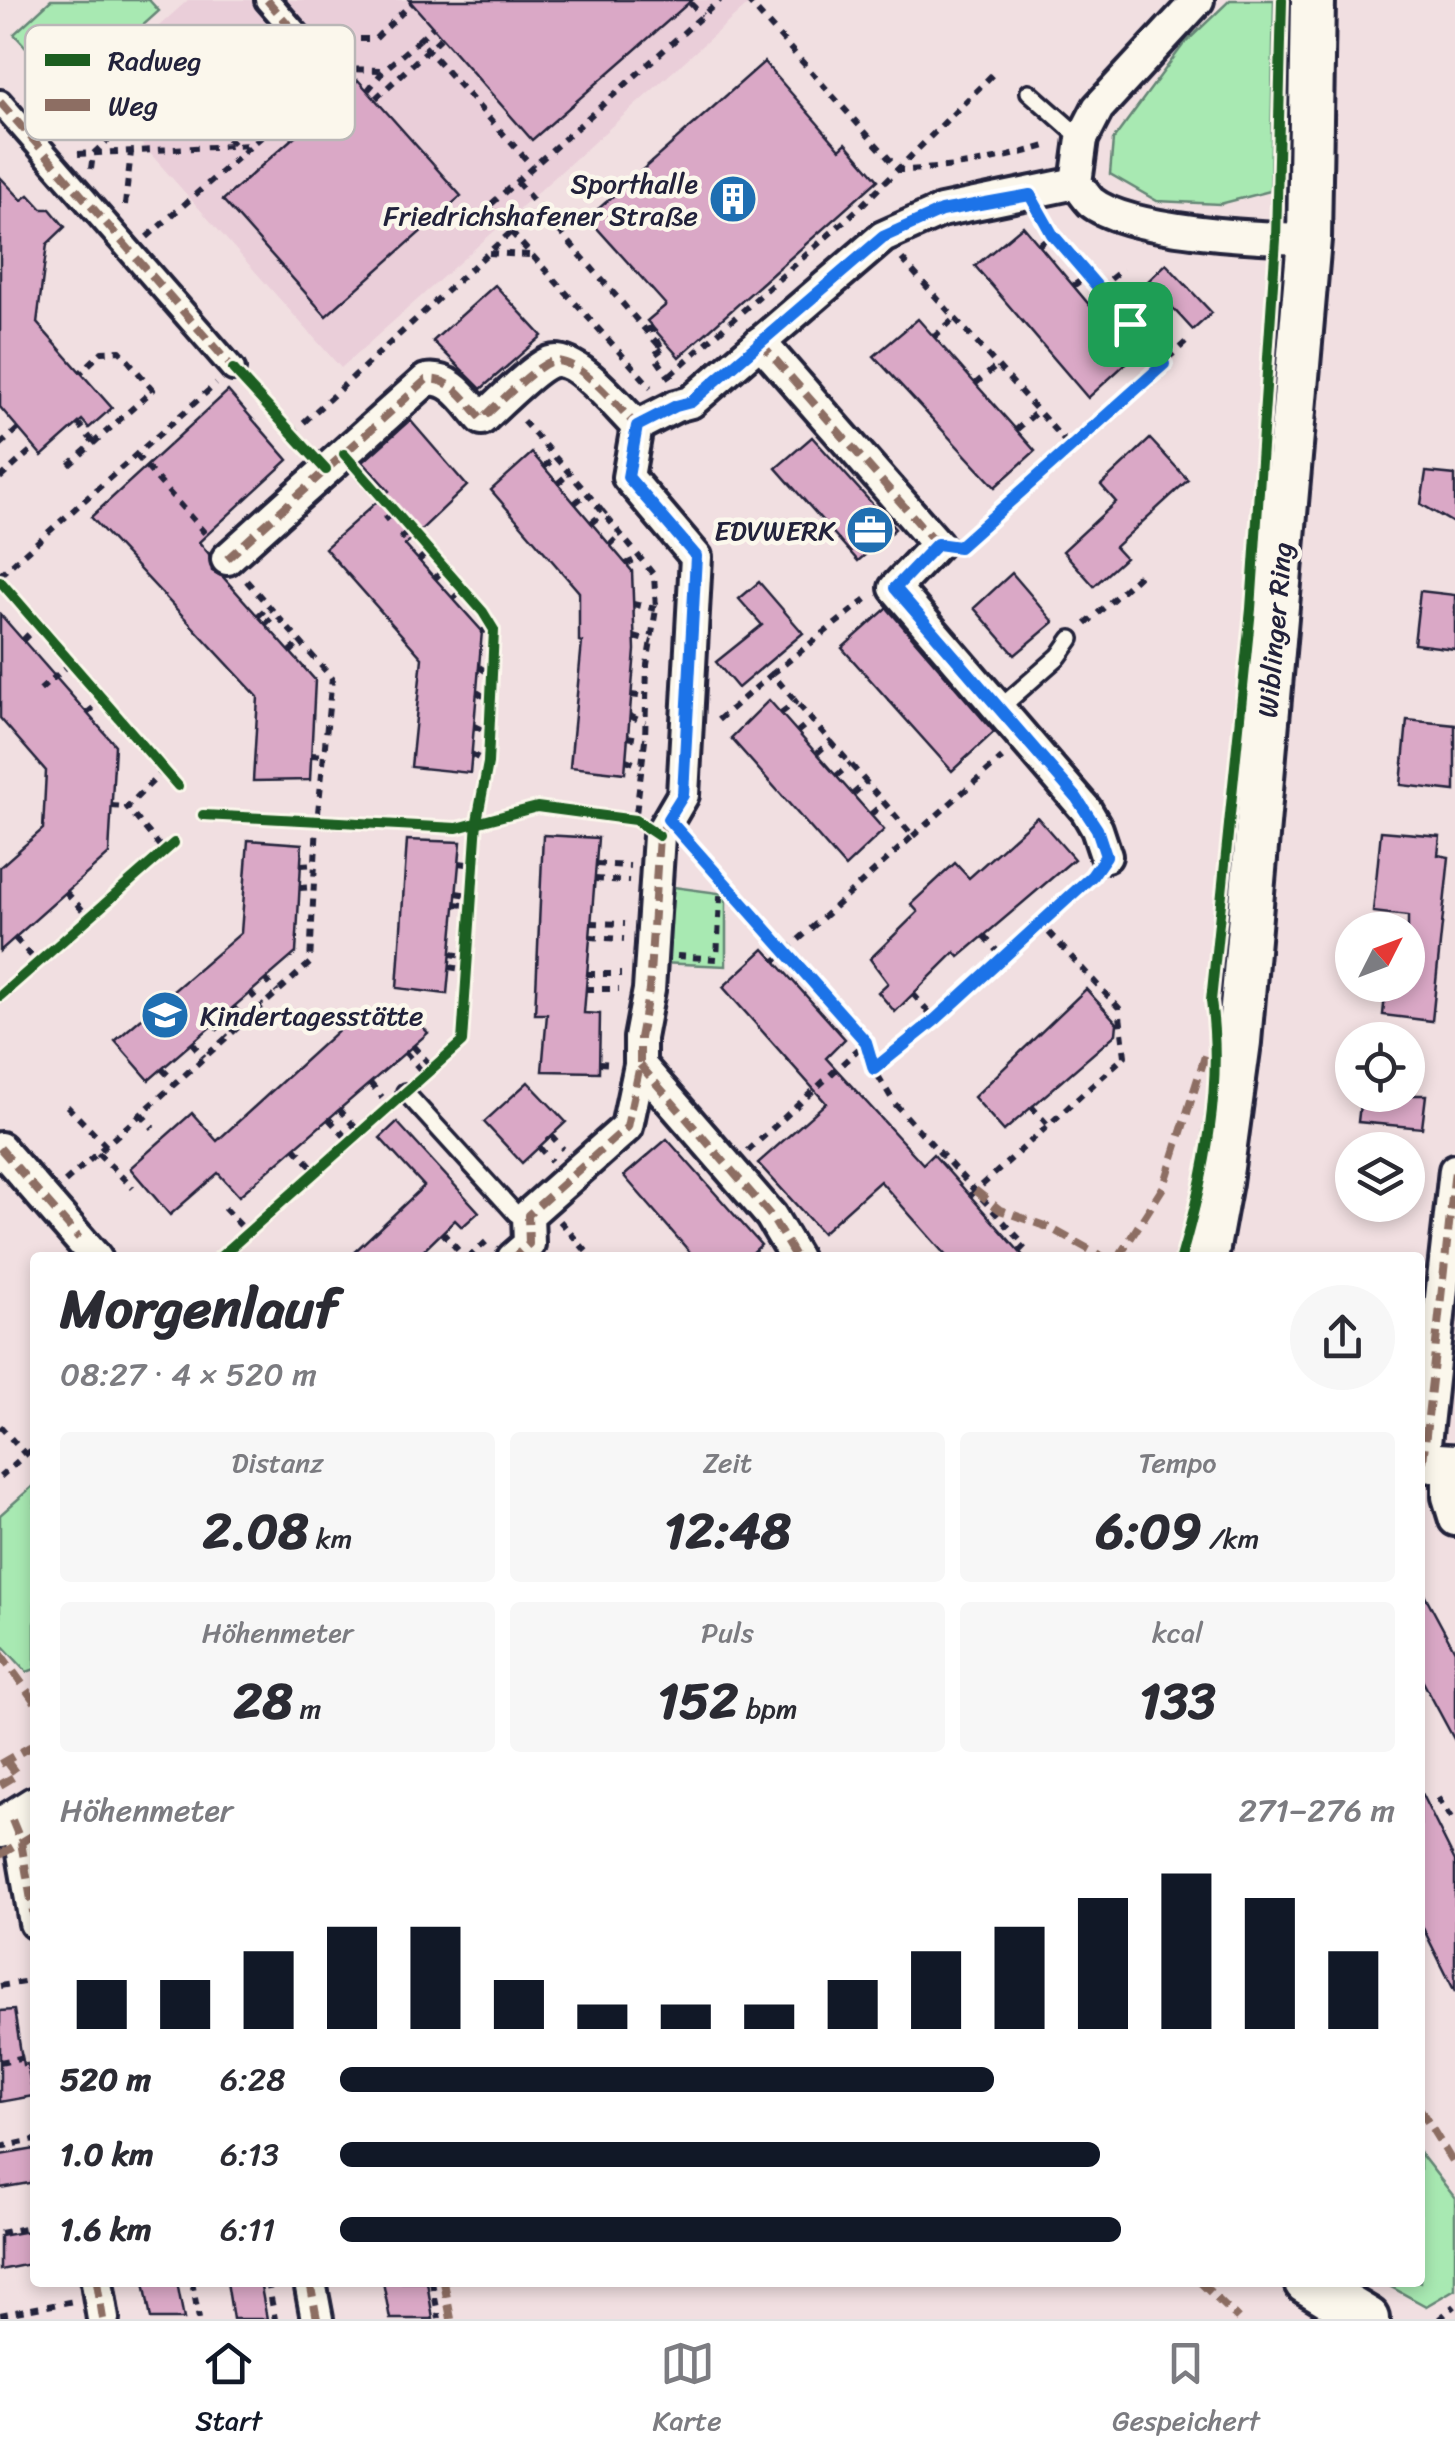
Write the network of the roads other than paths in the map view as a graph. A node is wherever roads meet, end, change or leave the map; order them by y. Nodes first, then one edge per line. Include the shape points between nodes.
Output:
1 (268, 0) edge
2 (1198, 0) edge
3 (1313, 0) edge
4 (289, 25) edge
5 (1028, 92) dead end
6 (0, 102) edge
7 (25, 130) edge
8 (1079, 136) junction
9 (34, 140) edge
10 (1076, 183) junction
11 (1309, 239) junction
12 (760, 342) junction
13 (233, 369) road end
14 (637, 426) junction
15 (227, 559) road end
16 (1070, 638) road end
17 (1000, 708) junction
18 (1106, 856) road end
19 (640, 1066) junction
20 (405, 1092) dead end
21 (0, 1148) edge
22 (1455, 1170) edge
23 (535, 1208) junction
24 (91, 1252) edge
25 (520, 1252) edge
26 (792, 1252) edge
27 (1207, 1252) edge
28 (1437, 1463) edge
29 (1455, 1520) edge
30 (16, 1818) edge
31 (30, 1889) edge
32 (311, 2287) edge
33 (1314, 2287) edge
34 (317, 2319) edge
35 (1368, 2319) edge

1 - 4 street
2 - 8 street
3 - 11 main road, Wiblinger Ring
5 - 8 lane
6 - 7 street
8 - 10 street
9 - 13 street
10 - 11 street via 1091,202 1156,225
10 - 12 street via 941,211 883,237
11 - 27 main road, Wiblinger Ring via 1239,1042
12 - 14 street via 691,402
12 - 17 street via 937,544 895,588
14 - 15 street via 564,360 546,363 482,419 448,382 426,380
14 - 19 street via 628,477 696,556 683,795 659,836 654,867
16 - 17 lane
17 - 18 street via 1086,810
19 - 23 street via 627,1127
19 - 26 street via 770,1216
20 - 23 lane via 516,1214
21 - 24 street
22 - 28 street
23 - 25 street
28 - 29 street
30 - 31 street
32 - 34 street
33 - 35 main road

